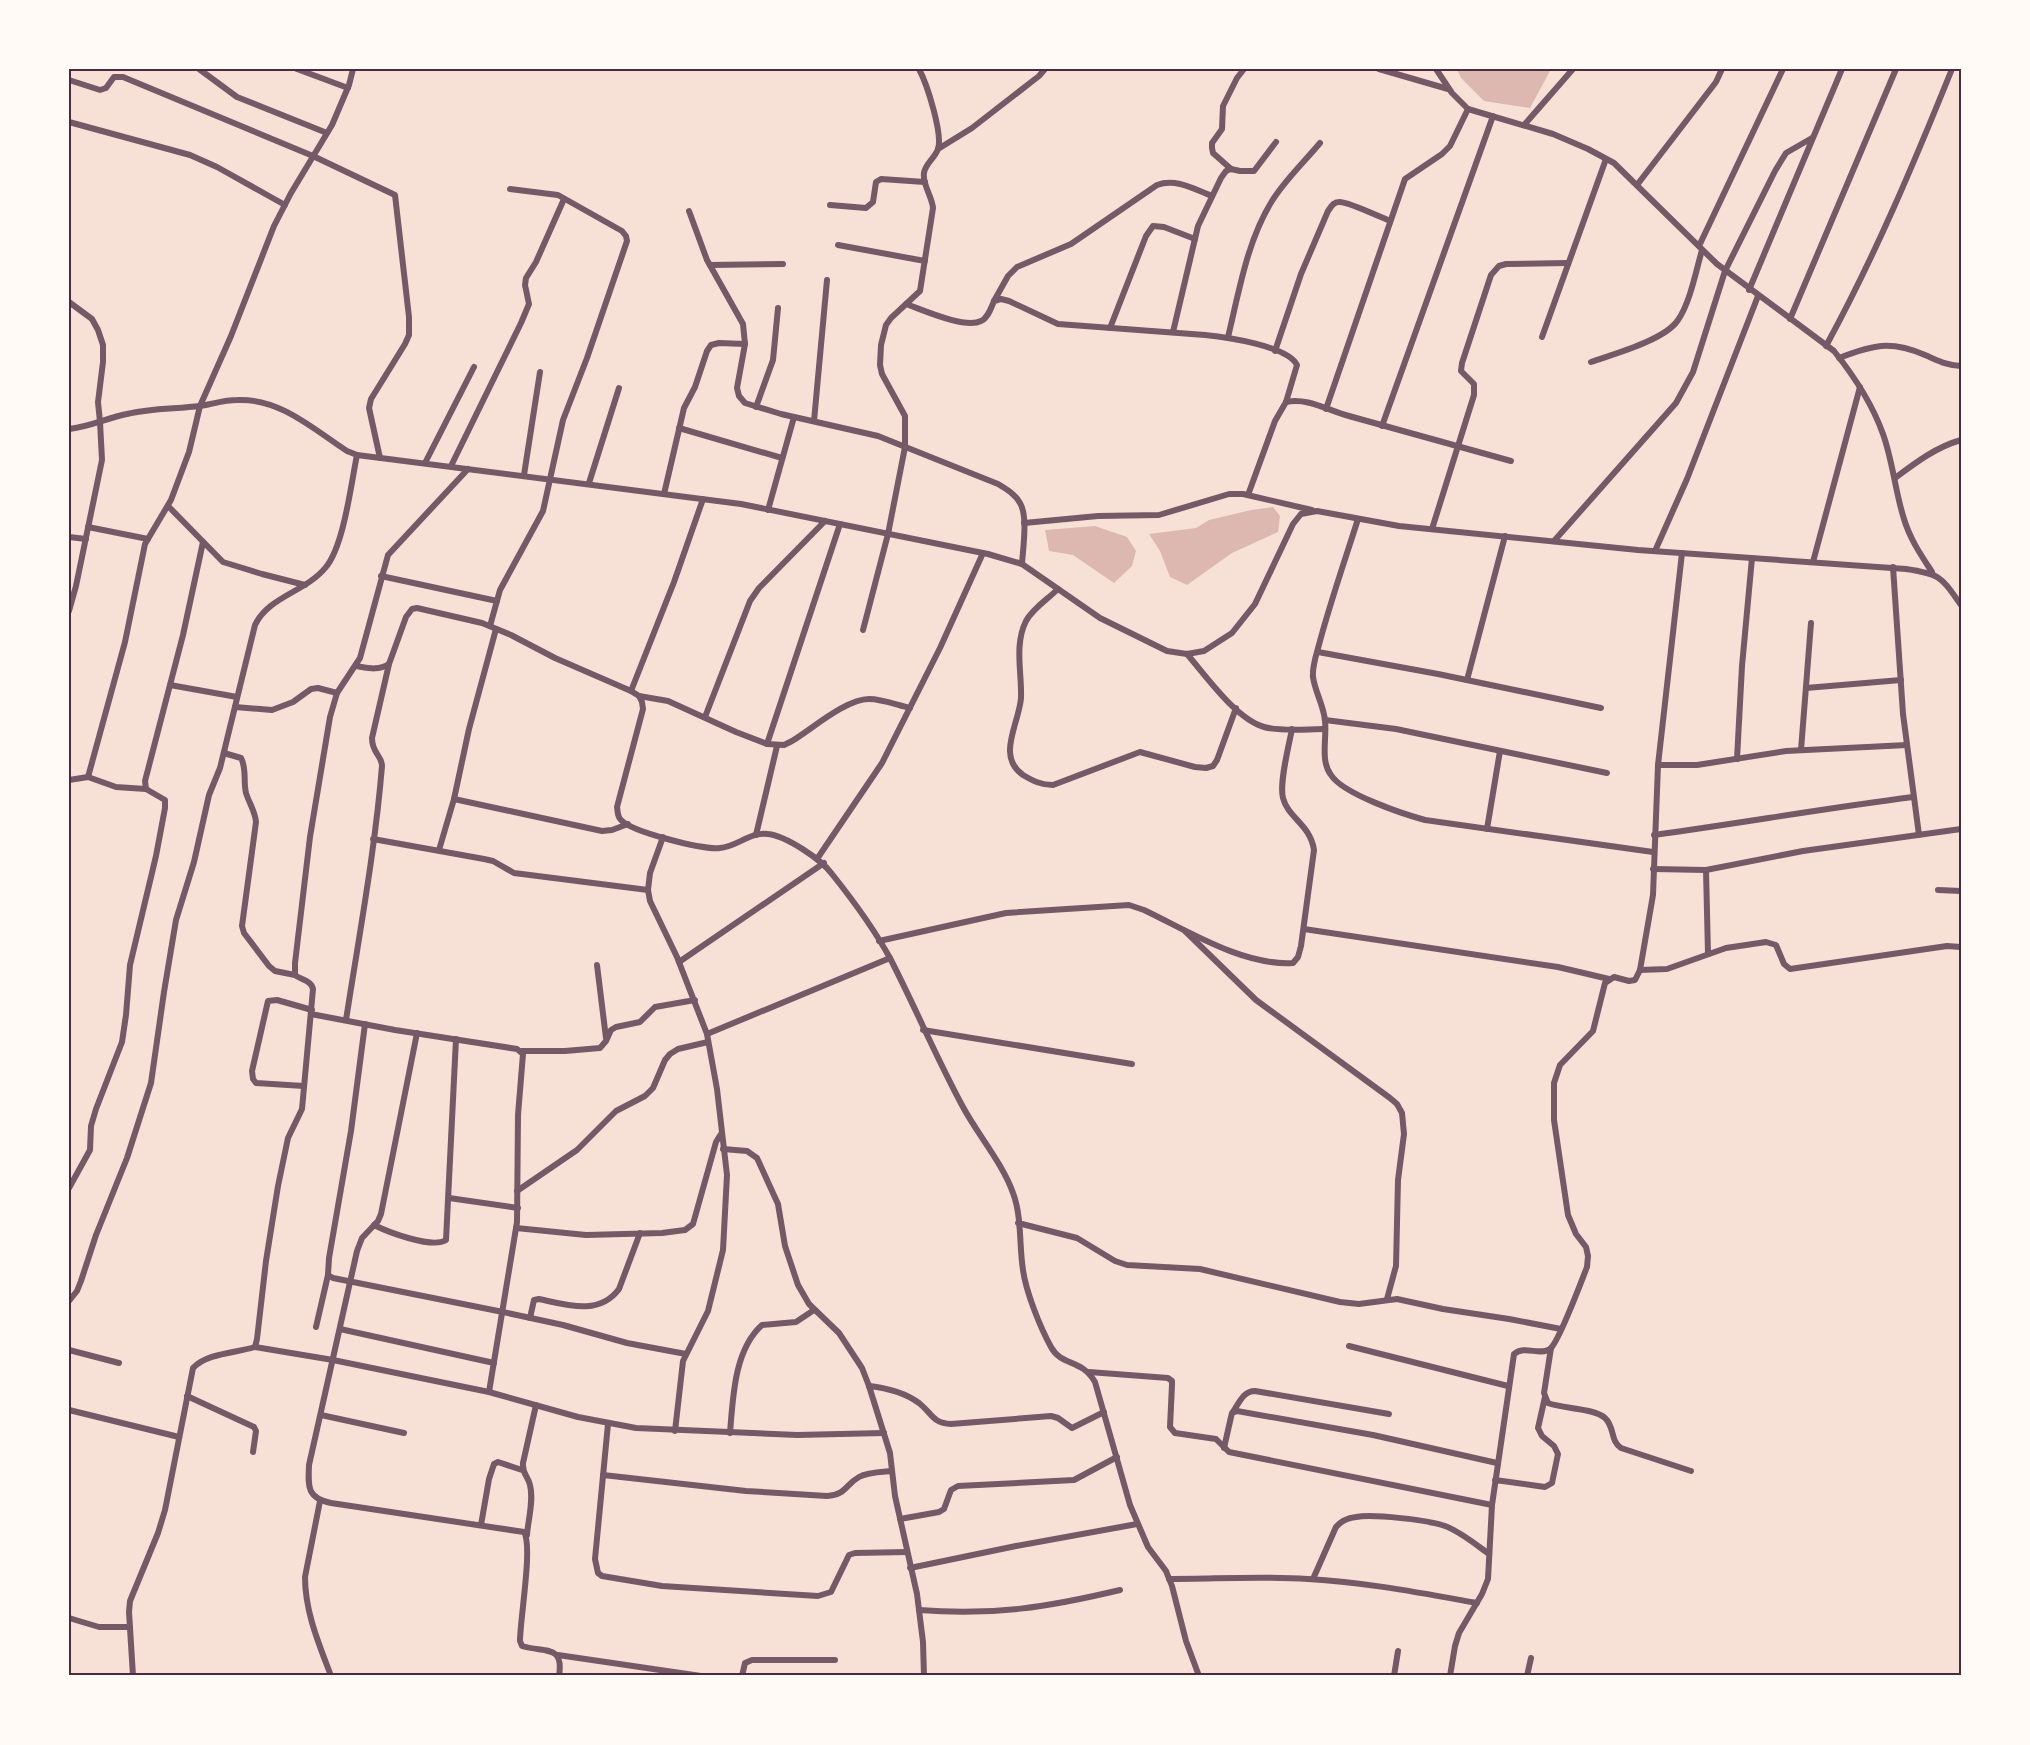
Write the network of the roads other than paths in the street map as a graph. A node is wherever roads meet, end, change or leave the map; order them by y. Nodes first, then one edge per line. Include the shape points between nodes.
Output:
1 (199, 69) edge
2 (297, 69) edge
3 (353, 69) edge
4 (920, 69) edge
5 (1045, 69) edge
6 (1244, 69) edge
7 (1379, 69) edge
8 (1436, 69) edge
9 (1573, 69) edge
10 (1722, 69) edge
11 (1783, 69) edge
12 (1842, 69) edge
13 (1896, 69) edge
14 (1952, 69) edge
15 (69, 80) edge
16 (348, 88) junction
17 (1448, 89) junction
18 (1468, 109) junction
19 (1493, 116) junction
20 (69, 122) edge
21 (1525, 124) junction
22 (327, 133) junction
23 (1812, 138) junction
24 (1276, 142) dead end
25 (1320, 143) dead end
26 (938, 149) junction
27 (314, 156) junction
28 (1606, 159) junction
29 (1231, 169) junction
30 (925, 182) junction
31 (1637, 186) junction
32 (510, 189) dead end
33 (1212, 196) junction
34 (564, 198) junction
35 (285, 205) junction
36 (830, 205) dead end
37 (689, 211) dead end
38 (1390, 221) junction
39 (1195, 239) junction
40 (838, 244) dead end
41 (1700, 248) junction
42 (926, 261) junction
43 (1568, 263) junction
44 (783, 264) dead end
45 (710, 265) junction
46 (1725, 271) junction
47 (827, 280) dead end
48 (1749, 290) junction
49 (1758, 296) junction
50 (994, 301) junction
51 (69, 302) edge
52 (906, 304) junction
53 (778, 308) dead end
54 (1790, 319) junction
55 (1110, 328) junction
56 (1173, 332) junction
57 (1228, 338) junction
58 (1542, 338) dead end
59 (745, 344) junction
60 (1826, 346) junction
61 (1275, 351) junction
62 (1839, 358) junction
63 (1591, 362) dead end
64 (474, 366) dead end
65 (1961, 366) edge
66 (540, 372) dead end
67 (1860, 387) junction
68 (619, 388) dead end
69 (1286, 402) junction
70 (200, 406) junction
71 (756, 407) junction
72 (1326, 409) junction
73 (794, 417) junction
74 (814, 421) junction
75 (100, 422) junction
76 (1382, 426) junction
77 (679, 428) junction
78 (69, 429) edge
79 (1961, 440) edge
80 (1458, 446) junction
81 (905, 447) junction
82 (357, 455) junction
83 (380, 458) junction
84 (782, 458) junction
85 (1511, 461) dead end
86 (425, 463) junction
87 (451, 466) junction
88 (468, 468) junction
89 (525, 475) junction
90 (549, 478) junction
91 (1895, 478) junction
92 (589, 483) junction
93 (664, 494) junction
94 (1248, 495) junction
95 (703, 499) junction
96 (168, 506) junction
97 (768, 510) junction
98 (1317, 512) junction
99 (1359, 519) junction
100 (825, 521) junction
101 (1024, 523) junction
102 (840, 524) junction
103 (88, 527) junction
104 (1432, 529) junction
105 (888, 534) junction
106 (1505, 536) junction
107 (69, 537) edge
108 (86, 539) junction
109 (148, 539) junction
110 (1554, 541) junction
111 (203, 542) junction
112 (1655, 551) junction
113 (983, 553) junction
114 (1682, 553) junction
115 (1752, 558) junction
116 (1813, 562) junction
117 (1022, 564) junction
118 (1893, 567) junction
119 (1932, 573) junction
120 (381, 576) junction
121 (306, 585) junction
122 (1058, 589) junction
123 (496, 601) junction
124 (1961, 605) edge
125 (69, 611) edge
126 (1811, 623) dead end
127 (493, 628) junction
128 (863, 630) dead end
129 (1317, 652) junction
130 (1187, 654) junction
131 (389, 664) junction
132 (356, 666) junction
133 (1467, 680) junction
134 (1900, 680) junction
135 (170, 685) junction
136 (1806, 688) junction
137 (631, 691) junction
138 (337, 693) junction
139 (639, 696) junction
140 (237, 698) junction
141 (235, 708) junction
142 (910, 708) junction
143 (1236, 708) junction
144 (1601, 708) dead end
145 (705, 717) junction
146 (1325, 720) junction
147 (1292, 729) junction
148 (1325, 729) junction
149 (767, 744) junction
150 (1907, 745) junction
151 (777, 746) junction
152 (1801, 750) junction
153 (1500, 751) junction
154 (224, 753) junction
155 (1737, 759) junction
156 (1658, 765) junction
157 (1607, 773) dead end
158 (88, 777) junction
159 (69, 780) edge
160 (146, 789) junction
161 (1913, 797) junction
162 (454, 799) junction
163 (628, 824) junction
164 (1487, 829) junction
165 (1961, 829) edge
166 (756, 835) junction
167 (1654, 835) junction
168 (1919, 835) junction
169 (663, 837) junction
170 (373, 839) junction
171 (439, 850) junction
172 (1653, 852) junction
173 (817, 859) junction
174 (824, 863) junction
175 (1653, 869) junction
176 (1706, 870) junction
177 (648, 890) junction
178 (1938, 890) dead end
179 (1961, 891) edge
180 (1180, 927) junction
181 (1304, 929) junction
182 (879, 941) junction
183 (1961, 947) edge
184 (1708, 954) junction
185 (890, 958) junction
186 (679, 962) junction
187 (597, 965) dead end
188 (1640, 970) junction
189 (295, 975) junction
190 (1609, 979) junction
191 (695, 1000) junction
192 (312, 1012) junction
193 (346, 1020) junction
194 (365, 1024) junction
195 (923, 1030) junction
196 (417, 1033) junction
197 (708, 1038) junction
198 (456, 1039) junction
199 (606, 1041) junction
200 (521, 1051) junction
201 (1132, 1064) dead end
202 (304, 1086) junction
203 (721, 1134) junction
204 (723, 1149) junction
205 (69, 1188) edge
206 (517, 1191) junction
207 (449, 1198) junction
208 (518, 1208) junction
209 (1018, 1223) junction
210 (374, 1225) junction
211 (516, 1228) junction
212 (640, 1233) junction
213 (328, 1275) junction
214 (351, 1281) junction
215 (1387, 1299) junction
216 (69, 1301) edge
217 (814, 1310) junction
218 (503, 1312) junction
219 (530, 1318) junction
220 (316, 1327) dead end
221 (340, 1329) junction
222 (1561, 1329) junction
223 (1349, 1346) dead end
224 (255, 1347) junction
225 (1551, 1348) junction
226 (69, 1350) edge
227 (686, 1354) junction
228 (333, 1360) junction
229 (119, 1363) dead end
230 (494, 1363) junction
231 (1089, 1372) junction
232 (869, 1386) junction
233 (1508, 1386) junction
234 (489, 1392) junction
235 (187, 1396) junction
236 (1545, 1397) junction
237 (537, 1405) junction
238 (69, 1410) edge
239 (1104, 1412) junction
240 (1232, 1413) junction
241 (1389, 1414) dead end
242 (321, 1415) junction
243 (608, 1424) junction
244 (675, 1431) junction
245 (404, 1433) dead end
246 (730, 1433) junction
247 (884, 1433) junction
248 (179, 1437) junction
249 (1224, 1448) junction
250 (253, 1452) dead end
251 (1117, 1457) junction
252 (1497, 1463) junction
253 (522, 1470) junction
254 (892, 1471) junction
255 (1691, 1471) dead end
256 (603, 1475) junction
257 (1495, 1479) junction
258 (320, 1501) junction
259 (1492, 1505) junction
260 (900, 1520) junction
261 (1137, 1524) junction
262 (481, 1525) junction
263 (527, 1536) junction
264 (907, 1552) junction
265 (1489, 1554) junction
266 (910, 1568) junction
267 (1169, 1579) junction
268 (1313, 1579) junction
269 (1120, 1590) dead end
270 (1476, 1604) junction
271 (919, 1610) junction
272 (69, 1618) edge
273 (130, 1627) junction
274 (1398, 1651) dead end
275 (558, 1655) junction
276 (1531, 1658) dead end
277 (835, 1660) dead end
278 (133, 1676) edge
279 (332, 1676) edge
280 (559, 1676) edge
281 (701, 1676) edge
282 (742, 1676) edge
283 (924, 1676) edge
284 (1199, 1676) edge
285 (1394, 1676) edge
286 (1450, 1676) edge
287 (1527, 1676) edge

1 - 22 street via 237,96
2 - 16 street
3 - 16 street
4 - 26 street via 939,131
5 - 26 street via 972,128
6 - 29 street via 1222,106 1222,129 1212,143 1213,153
7 - 17 street
8 - 17 street
9 - 21 street
10 - 31 street
11 - 41 street
12 - 23 street
13 - 54 street
14 - 60 street via 1898,201
15 - 27 street via 100,90 114,77 123,77
16 - 22 street
17 - 18 street
18 - 19 street
18 - 38 street via 1450,146 1405,179
19 - 21 street
19 - 76 street
20 - 35 street via 190,155
21 - 28 street
22 - 27 street
23 - 46 street via 1786,153
23 - 48 street
24 - 29 street via 1254,171
25 - 57 street via 1270,205 1248,258
26 - 30 street via 924,170
27 - 35 street
27 - 83 street via 395,195 409,335 371,399 370,417
28 - 31 street
28 - 43 street
29 - 33 street
30 - 36 street via 880,179 873,202 866,208
30 - 42 street via 933,204
31 - 41 street
32 - 34 street
33 - 39 street
33 - 50 street via 1173,182 1157,185 1071,244 1017,267
34 - 87 street via 526,278 529,304 521,323
34 - 90 street via 622,231 627,241 563,420
35 - 70 street
37 - 45 street
38 - 61 street via 1340,201 1333,204 1301,274
38 - 72 street
39 - 55 street via 1153,226
39 - 56 street
40 - 42 street
41 - 46 street
41 - 63 street via 1677,322 1638,345
42 - 52 street via 920,291
43 - 58 street
43 - 80 street via 1506,264 1491,275 1462,363 1461,371 1475,390
44 - 45 street
45 - 59 street via 743,324
46 - 48 street
46 - 110 street via 1693,372 1670,413
47 - 74 street
48 - 49 street
49 - 54 street
49 - 112 street
50 - 52 street via 980,322 953,321
50 - 55 street via 1009,301 1058,324
51 - 75 street via 92,319 103,345
52 - 81 street via 888,322 880,353 882,374 905,416
53 - 71 street via 775,350
54 - 60 street
55 - 56 street
56 - 57 street
57 - 61 street
59 - 71 street via 737,388 745,403
59 - 77 street via 711,345
60 - 62 street
61 - 69 street via 1295,360 1297,365
62 - 65 street via 1882,344 1907,347
62 - 67 street
64 - 86 street
66 - 89 street
67 - 91 street via 1882,431
67 - 116 street
68 - 92 street
69 - 72 street via 1302,400
69 - 94 street
70 - 75 street via 162,408
70 - 82 street via 239,399 266,403 292,414
70 - 96 street via 189,452
71 - 73 street
72 - 76 street
73 - 74 street
73 - 84 street
74 - 81 street via 878,436
75 - 78 street
75 - 103 street via 102,460
76 - 80 street
77 - 84 street
77 - 93 street
79 - 91 street via 1921,459
80 - 85 street
80 - 104 street
81 - 101 street via 998,484 1020,502
81 - 105 street
82 - 83 street
82 - 121 street via 333,557
83 - 86 street
84 - 97 street
86 - 87 street
87 - 88 street
88 - 89 street
88 - 120 street via 388,555
89 - 90 street
90 - 92 street
90 - 123 street via 541,515
91 - 119 street via 1904,519
92 - 93 street
93 - 95 street
94 - 98 street
94 - 101 street via 1229,494 1158,515
95 - 97 street
95 - 137 street
96 - 109 street
96 - 111 street
97 - 100 street
98 - 99 street
98 - 130 street via 1301,514 1293,524 1255,604 1232,633 1204,651
99 - 104 street
99 - 129 street
100 - 102 street
100 - 145 street via 750,601
101 - 117 street
102 - 105 street
102 - 149 street
103 - 108 street
103 - 109 street
104 - 106 street
105 - 113 street
105 - 128 street
106 - 110 street
106 - 133 street
107 - 108 street
108 - 125 street
109 - 158 street
110 - 112 street
111 - 121 street via 223,562
111 - 135 street
112 - 114 street
113 - 117 street
113 - 142 street
114 - 115 street
114 - 156 street
115 - 116 street
115 - 155 street
116 - 118 street
117 - 122 street
118 - 119 street
118 - 134 street
119 - 124 street via 1943,579
120 - 123 street
120 - 132 street
121 - 140 street via 258,618
122 - 130 street via 1100,618 1167,651
122 - 143 street via 1027,620 1020,648 1020,708 1010,755 1013,765 1030,779 1053,785 1140,752 1195,766 1213,766
123 - 127 street
126 - 136 street
127 - 131 street via 412,609
127 - 137 street
127 - 162 street
129 - 133 street
129 - 146 street via 1313,677
130 - 143 street
131 - 132 street via 375,669
131 - 170 street via 372,738 372,747 382,763
132 - 138 street
133 - 144 street
134 - 136 street
134 - 150 street
135 - 140 street
135 - 160 street via 146,774
136 - 152 street
137 - 139 street
138 - 141 street via 318,688 272,710
138 - 189 street via 310,837
139 - 145 street via 668,700
139 - 163 street via 643,710 617,807 618,816
140 - 141 street
141 - 154 street
142 - 151 street via 875,699 852,702 784,746
142 - 173 street via 882,764
143 - 147 street via 1257,725
145 - 149 street
146 - 148 street
146 - 153 street via 1396,729
147 - 148 street
147 - 181 street via 1283,799 1306,828 1314,850
148 - 164 street via 1327,766 1339,784 1407,815
149 - 151 street
150 - 152 street
150 - 161 street
151 - 166 street
152 - 155 street
153 - 157 street
153 - 164 street
154 - 189 street via 241,758 244,764 246,791 256,822 242,916 244,933 275,971
154 - 216 street via 176,920 151,1083 81,1281
155 - 156 street
156 - 167 street
158 - 159 street
158 - 160 street via 116,787
160 - 205 street via 165,800 165,808 130,965 122,1042 96,1108 90,1150
161 - 167 street
161 - 168 street
162 - 163 street via 602,831
162 - 171 street
163 - 169 street
164 - 172 street
165 - 168 street
166 - 169 street via 719,848
166 - 173 street via 776,836
167 - 172 street
168 - 176 street via 1803,850
169 - 177 street via 653,861
170 - 171 street
170 - 193 street
171 - 177 street via 493,861 514,873
172 - 175 street
173 - 174 street
174 - 182 street
174 - 186 street
175 - 176 street
175 - 188 street via 1653,896
176 - 184 street
177 - 186 street
178 - 179 street
180 - 181 street via 1235,953 1282,964 1293,963 1298,957
180 - 182 street via 1129,905 1006,913
180 - 215 street via 1256,1000 1398,1104 1404,1134 1395,1266
181 - 190 street
182 - 185 street
183 - 184 street via 1796,969 1787,967 1772,943
184 - 188 street via 1667,969
185 - 195 street
185 - 197 street
186 - 191 street
187 - 199 street
188 - 190 street via 1635,980
189 - 192 street via 312,985
190 - 222 street via 1593,1031 1560,1065 1554,1083 1554,1120 1568,1215 1588,1256
191 - 197 street
191 - 199 street via 659,1005 640,1022 611,1030
192 - 193 street
192 - 202 street
192 - 202 street via 277,1000 268,1001 252,1071 256,1083
193 - 194 street
194 - 196 street
194 - 213 street
195 - 201 street
195 - 209 street via 1011,1187
196 - 198 street
196 - 210 street via 381,1214
197 - 203 street
197 - 206 street via 670,1054 645,1096 616,1111 577,1150
198 - 200 street
198 - 207 street
199 - 200 street via 593,1049
200 - 206 street
202 - 224 street via 302,1109 288,1138 278,1186
203 - 204 street
203 - 212 street via 693,1224 678,1232
204 - 217 street via 747,1151 757,1158 775,1195 798,1285
204 - 227 street via 727,1175 723,1250 708,1311
206 - 208 street
207 - 208 street
207 - 210 street via 447,1236 443,1243 397,1235
208 - 211 street
209 - 215 street via 1071,1236 1126,1265 1200,1269 1340,1302 1359,1304
209 - 231 street via 1028,1292 1051,1348 1059,1357
210 - 214 street via 362,1238
211 - 212 street via 586,1235
211 - 218 street
212 - 219 street via 614,1296 586,1307 534,1300
213 - 214 street
213 - 220 street
214 - 218 street
214 - 221 street
215 - 222 street
217 - 232 street via 839,1334
217 - 246 street via 796,1322 762,1324 750,1338 740,1364
218 - 219 street
218 - 230 street
219 - 227 street
221 - 228 street
221 - 230 street
222 - 225 street
223 - 233 street
224 - 228 street
224 - 235 street via 197,1364
225 - 233 street via 1516,1352
225 - 236 street
226 - 229 street
227 - 244 street
228 - 234 street
228 - 242 street
230 - 234 street
231 - 239 street
231 - 249 street via 1168,1378 1173,1385 1170,1427 1175,1433 1216,1439
232 - 239 street via 887,1388 913,1399 940,1423 1051,1416 1072,1428
232 - 247 street
233 - 252 street
234 - 237 street
235 - 248 street
235 - 250 street via 254,1427
236 - 255 street via 1553,1405 1604,1417 1620,1448
236 - 257 street via 1538,1428 1558,1454 1552,1484 1545,1487
237 - 243 street
237 - 253 street
238 - 248 street
239 - 251 street
240 - 241 street via 1244,1395 1255,1391
240 - 249 street
240 - 252 street via 1373,1435
242 - 245 street
242 - 258 street via 309,1465 310,1491
243 - 244 street
243 - 256 street
244 - 246 street
246 - 247 street
247 - 254 street
248 - 273 street via 165,1510 130,1601
249 - 259 street via 1236,1454
251 - 260 street via 1074,1480 958,1486 951,1490 939,1512
251 - 261 street
252 - 257 street
253 - 262 street via 494,1464
253 - 263 street via 530,1486
254 - 256 street via 859,1477 838,1496 746,1491
254 - 260 street
256 - 264 street via 595,1559 598,1573 608,1578 662,1586 818,1596 831,1592 849,1555
257 - 259 street
258 - 262 street
258 - 279 street via 305,1589 310,1618
259 - 265 street
260 - 264 street
261 - 266 street
261 - 267 street
262 - 263 street via 519,1530
263 - 275 street via 520,1641 522,1646
264 - 266 street
265 - 268 street via 1438,1524 1354,1517 1336,1527
265 - 270 street via 1488,1579
266 - 271 street
267 - 268 street
267 - 284 street
268 - 270 street
269 - 271 street via 1013,1611
270 - 286 street via 1459,1633
271 - 283 street
272 - 273 street via 99,1627
273 - 278 street
274 - 285 street
275 - 280 street
275 - 281 street
276 - 287 street
277 - 282 street via 752,1660 745,1663

